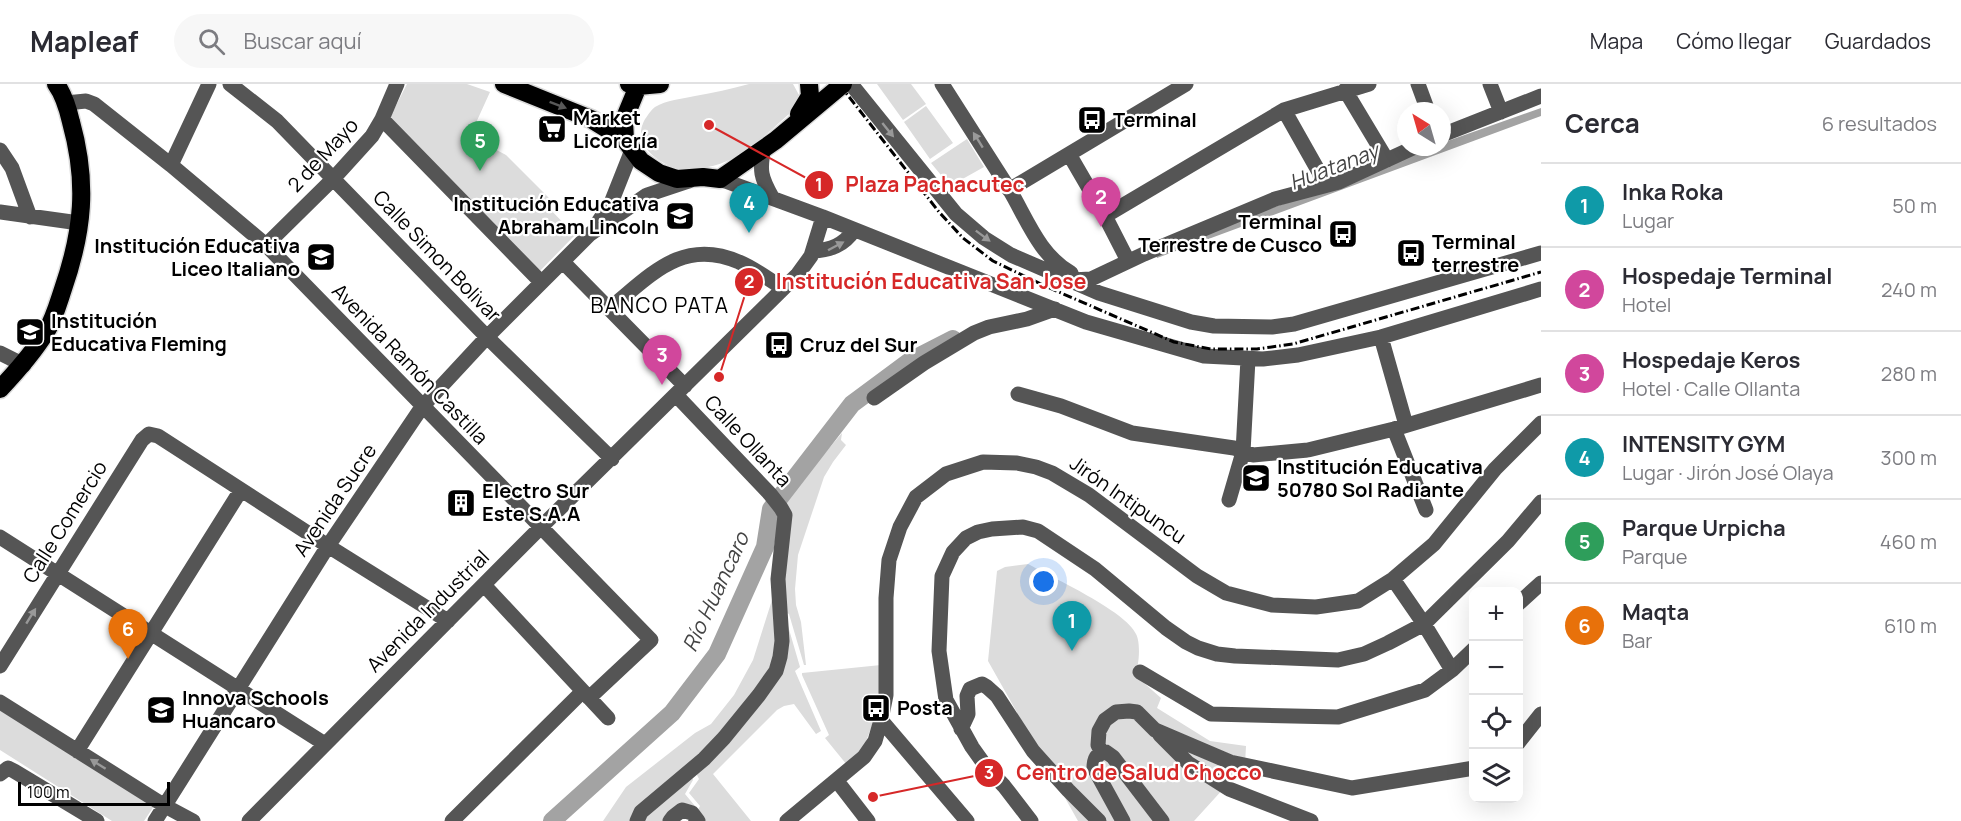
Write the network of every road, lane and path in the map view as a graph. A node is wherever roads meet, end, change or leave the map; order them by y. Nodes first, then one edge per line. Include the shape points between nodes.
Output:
1 (56, 84) edge
2 (209, 84) edge
3 (230, 84) edge
4 (397, 84) edge
5 (504, 84) edge
6 (660, 84) edge
7 (809, 84) edge
8 (843, 84) edge
9 (851, 84) edge
10 (942, 84) edge
11 (1186, 84) edge
12 (1369, 84) edge
13 (1418, 84) edge
14 (1490, 84) edge
15 (633, 85) edge
16 (1345, 90) junction
17 (1541, 96) edge
18 (1425, 102) edge
19 (66, 103) junction
20 (1284, 110) junction
21 (1501, 112) junction
22 (382, 119) junction
23 (1451, 131) edge
24 (770, 144) junction
25 (629, 145) junction
26 (0, 150) edge
27 (1069, 154) junction
28 (1397, 155) edge
29 (1387, 160) junction
30 (171, 165) junction
31 (333, 178) junction
32 (712, 178) junction
33 (1323, 185) junction
34 (1009, 190) junction
35 (772, 197) junction
36 (1, 215) edge
37 (1105, 216) junction
38 (30, 217) junction
39 (823, 217) junction
40 (79, 223) junction
41 (854, 230) junction
42 (590, 234) junction
43 (266, 245) junction
44 (813, 250) junction
45 (1541, 253) edge
46 (563, 262) junction
47 (1127, 262) junction
48 (1066, 279) junction
49 (1091, 279) junction
50 (541, 282) junction
51 (783, 288) junction
52 (1541, 289) edge
53 (609, 309) junction
54 (1055, 309) junction
55 (487, 337) junction
56 (1381, 337) junction
57 (0, 353) edge
58 (1248, 359) junction
59 (24, 365) junction
60 (1541, 385) edge
61 (0, 389) edge
62 (680, 390) junction
63 (1018, 394) dead end
64 (874, 398) dead end
65 (422, 407) junction
66 (1541, 423) edge
67 (1400, 427) junction
68 (1243, 452) junction
69 (612, 459) junction
70 (241, 490) junction
71 (1229, 500) dead end
72 (1541, 502) edge
73 (1426, 510) dead end
74 (540, 528) junction
75 (0, 537) edge
76 (328, 546) junction
77 (57, 575) junction
78 (1393, 579) junction
79 (1541, 583) edge
80 (484, 585) junction
81 (1523, 599) edge
82 (448, 621) junction
83 (1424, 624) junction
84 (150, 634) junction
85 (1469, 653) edge
86 (0, 666) edge
87 (1452, 670) junction
88 (1140, 672) dead end
89 (237, 688) junction
90 (586, 695) junction
91 (0, 702) edge
92 (1541, 714) edge
93 (608, 718) dead end
94 (881, 720) junction
95 (961, 729) junction
96 (1155, 730) junction
97 (1523, 736) edge
98 (325, 744) junction
99 (77, 751) junction
100 (1102, 753) junction
101 (1469, 769) edge
102 (4, 771) edge
103 (837, 782) junction
104 (165, 806) junction
105 (97, 821) edge
106 (155, 821) edge
107 (193, 821) edge
108 (249, 821) edge
109 (452, 821) edge
110 (637, 821) edge
111 (670, 821) edge
112 (698, 821) edge
113 (787, 821) edge
114 (868, 821) edge
115 (968, 821) edge
116 (1031, 821) edge
117 (1099, 821) edge
118 (1123, 821) edge
119 (1162, 821) edge
120 (1311, 821) edge

1 - 19 highway
2 - 30 street
3 - 31 street, Calle Simon Bolivar via 277,121
4 - 22 street, 2 de Mayo
5 -> 25 highway via 591,118
6 - 15 highway
7 - 24 highway via 810,96 804,108
8 - 24 highway
9 -> 48 street via 956,214 1011,255
34 -> 10 street
11 - 27 street
12 - 16 street
13 - 18 street
14 - 21 street
15 - 25 highway via 624,120
16 - 20 street
16 - 29 street
17 - 21 street
19 - 30 street, Avenida Ramón Castilla via 86,100 94,104
19 - 40 highway via 80,156
20 - 33 street
20 - 37 street
21 - 23 street
22 - 31 street, 2 de Mayo via 372,136
22 - 50 street
24 - 32 highway
24 - 35 street via 762,160 761,176
25 - 32 highway via 647,167 670,177
25 - 42 street, Avenida Sucre via 611,203
26 - 38 street via 16,176
27 - 34 street
27 - 37 street
28 - 29 street
29 - 33 street via 1339,182
30 - 43 street, Avenida Ramón Castilla
31 - 43 street, 2 de Mayo
31 - 55 street, Calle Simon Bolivar
32 - 35 street
32 - 42 street, Avenida Sucre via 675,184 647,195
33 - 47 street via 1275,199
34 - 49 street via 1050,258 1069,272
35 - 39 street
36 - 38 street
37 - 47 street
38 - 40 street
39 - 41 street
39 - 44 street, Avenida Industrial
40 - 59 highway via 57,307
44 -> 41 street via 837,246
41 - 54 street
42 - 46 street, Avenida Sucre
43 - 65 street, Avenida Ramón Castilla
44 - 51 street, Avenida Industrial via 806,265
45 - 48 street via 1272,327 1191,322
46 - 50 street, Avenida Sucre
46 - 53 street, Calle Ollanta
47 - 49 street
48 - 49 street
50 - 55 street, Avenida Sucre
51 - 53 street via 739,262 713,254 690,254 667,263
51 - 62 street, Avenida Industrial
52 - 56 street
53 - 62 street, Calle Ollanta
54 - 58 street via 1086,322 1204,356
54 - 64 street via 974,333
55 - 65 street, Avenida Sucre
55 - 69 street, Calle Simon Bolivar
56 - 58 street via 1298,355
56 - 67 street
57 - 59 street
58 - 68 street
59 - 61 highway
60 - 67 street
62 - 69 street, Avenida Industrial
62 - 110 street, Calle Ollanta via 785,515 778,579 782,641 776,671 759,696 704,759 641,812
63 - 68 street via 1132,433
65 - 74 street, Avenida Ramón Castilla
65 - 76 street, Avenida Sucre
66 - 78 street, Jirón Intipuncu via 1495,469 1434,544
67 - 68 street via 1308,450 1253,455
67 - 73 street
68 - 71 street
69 - 74 street, Avenida Industrial
70 - 76 street
70 - 77 street, Calle Comercio via 149,434
70 - 84 street
72 - 83 street via 1508,542
74 - 80 street, Avenida Industrial
74 - 90 street, Avenida Ramón Castilla via 651,640
75 - 77 street
76 - 82 street
76 - 89 street, Avenida Sucre
77 - 84 street
86 -> 77 street, Calle Comercio
78 - 83 street
78 - 94 street, Jirón Intipuncu via 1358,601 1316,607 1272,605 1226,594 1089,495 1052,473 1017,463 983,462 946,474 926,487 916,496 900,527 889,560 886,695
79 - 81 street
80 - 82 street, Avenida Industrial
80 - 90 street
82 - 98 street, Avenida Industrial
83 - 87 street
83 - 95 street via 1364,654 1338,660 1218,654 1186,642 1095,569 1038,531 1023,527 978,532 953,552 942,576 940,596 939,651 946,700
84 - 89 street
84 - 99 street
85 - 87 street
87 - 88 street via 1425,690 1338,717 1211,714
89 - 98 street
89 - 104 street, Avenida Sucre
90 - 93 street
90 - 109 street
91 - 99 street
92 - 97 street
94 - 103 street, Jirón Intipuncu via 870,750
94 - 115 street
95 - 116 street
95 - 117 street via 968,714 970,689 982,684 997,696 1033,752
96 - 100 street via 1137,712 1116,712 1099,731
96 - 101 street via 1230,762 1352,788
96 - 120 street via 1188,763 1229,789
98 - 108 street, Avenida Industrial
104 -> 99 street
100 - 118 street via 1095,759 1094,768
100 - 119 street via 1113,757
102 - 105 street
103 - 113 street, Jirón Intipuncu
103 - 114 street
104 - 106 street, Avenida Sucre
104 - 107 street
111 - 112 street via 682,810 692,813

